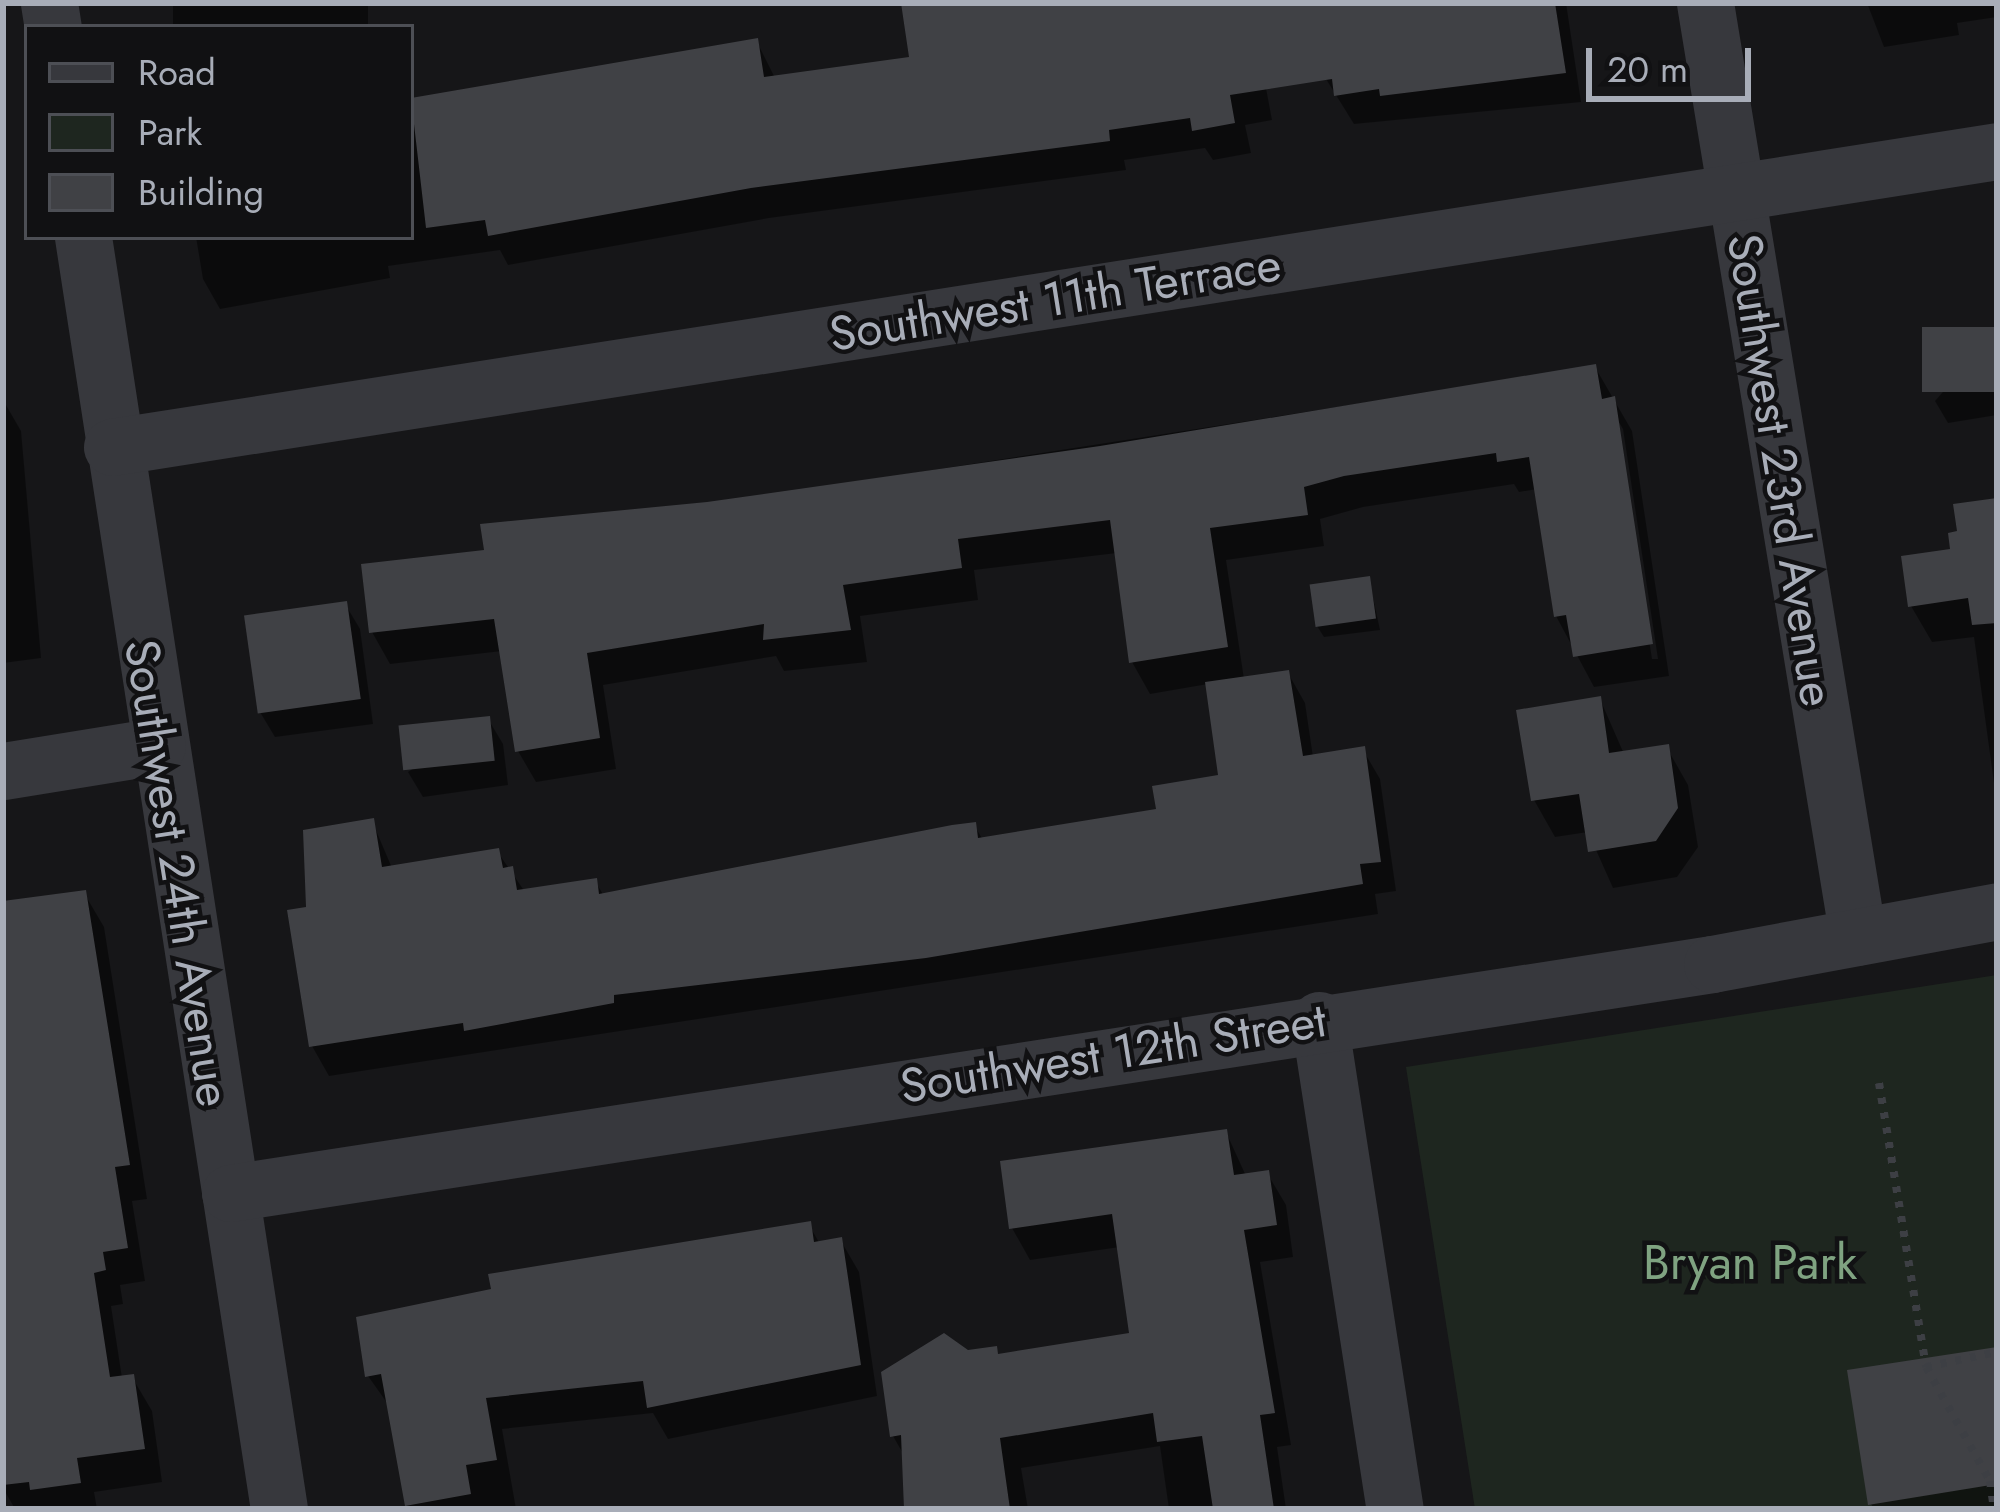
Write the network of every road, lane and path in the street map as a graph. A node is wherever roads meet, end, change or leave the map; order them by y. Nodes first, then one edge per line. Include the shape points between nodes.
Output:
1 (1705, 3) edge
2 (1997, 151) edge
3 (1735, 192) junction
4 (82, 240) edge
5 (112, 447) junction
6 (157, 746) junction
7 (3, 771) edge
8 (1997, 911) edge
9 (1858, 937) junction
10 (1319, 1020) junction
11 (1880, 1083) dead end
12 (230, 1193) junction
13 (1997, 1352) edge
14 (1926, 1367) junction
15 (279, 1509) edge
16 (1395, 1509) edge
17 (1994, 1509) edge

1 - 3 street, Southwest 23rd Avenue
2 - 3 street, Southwest 11th Terrace
3 - 5 street, Southwest 11th Terrace
3 - 9 street, Southwest 23rd Avenue
4 - 5 street, Southwest 24th Avenue
5 - 6 street, Southwest 24th Avenue
6 - 7 street
6 - 12 street, Southwest 24th Avenue
8 - 9 street, Southwest 12th Street
9 - 10 street, Southwest 12th Street
10 - 12 street, Southwest 12th Street
10 - 16 street
11 - 14 path
12 - 15 street, Southwest 24th Avenue
13 - 14 path
14 - 17 path via 1990,1481

